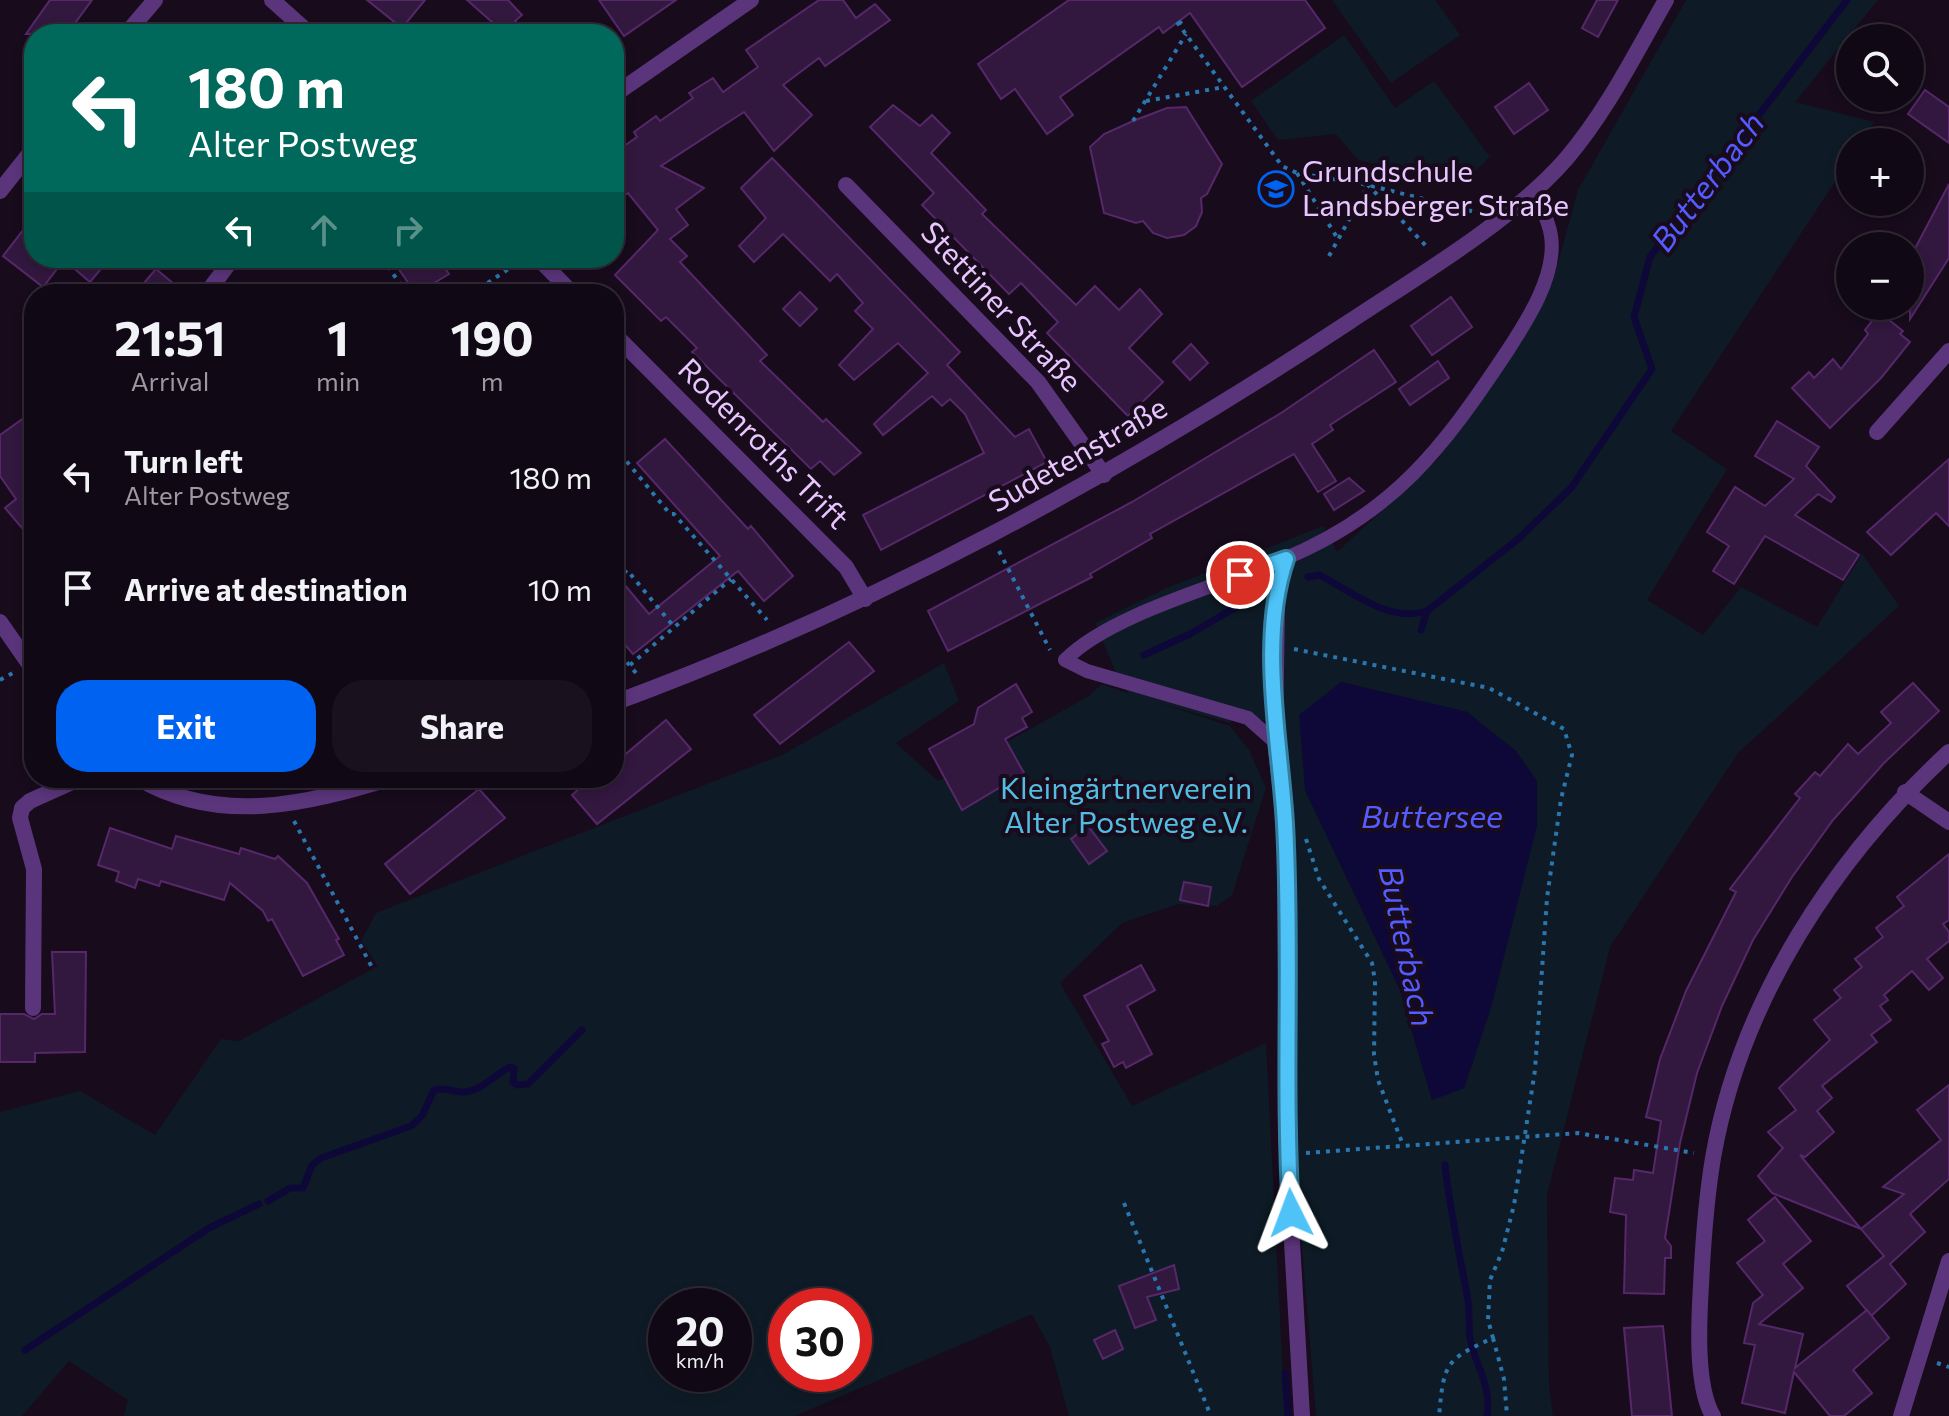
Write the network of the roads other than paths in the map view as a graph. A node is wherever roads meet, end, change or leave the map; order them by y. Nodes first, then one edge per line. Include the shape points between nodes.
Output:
1 (155, 0) edge
2 (272, 0) edge
3 (751, 0) edge
4 (1666, 0) edge
5 (135, 24) edge
6 (299, 24) edge
7 (624, 88) edge
8 (24, 161) edge
9 (846, 185) dead end
10 (0, 191) edge
11 (1534, 191) junction
12 (548, 268) edge
13 (563, 284) edge
14 (624, 344) edge
15 (1949, 351) edge
16 (1877, 432) dead end
17 (1104, 475) junction
18 (1286, 559) junction
19 (865, 599) junction
20 (0, 622) edge
21 (24, 657) edge
22 (624, 699) edge
23 (1275, 742) junction
24 (1949, 752) edge
25 (59, 788) edge
26 (162, 788) edge
27 (355, 788) edge
28 (1905, 792) junction
29 (1949, 822) edge
30 (33, 1008) dead end
31 (1949, 1261) edge
32 (1302, 1416) edge
33 (1713, 1416) edge
34 (1901, 1416) edge

1 - 5 street
2 - 6 street
3 - 7 street
4 - 11 street, Sudetenstraße via 1590,129
8 - 10 street
9 - 17 street, Stettiner Straße via 1038,382
11 - 17 street, Sudetenstraße via 1257,382
11 - 18 lane via 1551,235 1552,261 1515,339 1477,397 1417,474 1371,514
12 - 13 street
14 - 19 street, Rodenroths Trift via 846,567
15 - 16 street
17 - 19 street, Sudetenstraße
18 - 23 street via 1278,582
18 - 23 lane via 1195,592 1082,643 1065,660 1248,718
19 - 22 street, Sudetenstraße
20 - 21 street
23 - 32 street via 1285,825 1287,1155
24 - 28 street
25 - 30 street via 30,801 20,818 34,869
26 - 27 street via 219,806 289,806
28 - 29 street
28 - 33 street via 1811,915 1770,988 1732,1086 1713,1157 1699,1313 1704,1395
31 - 34 street

